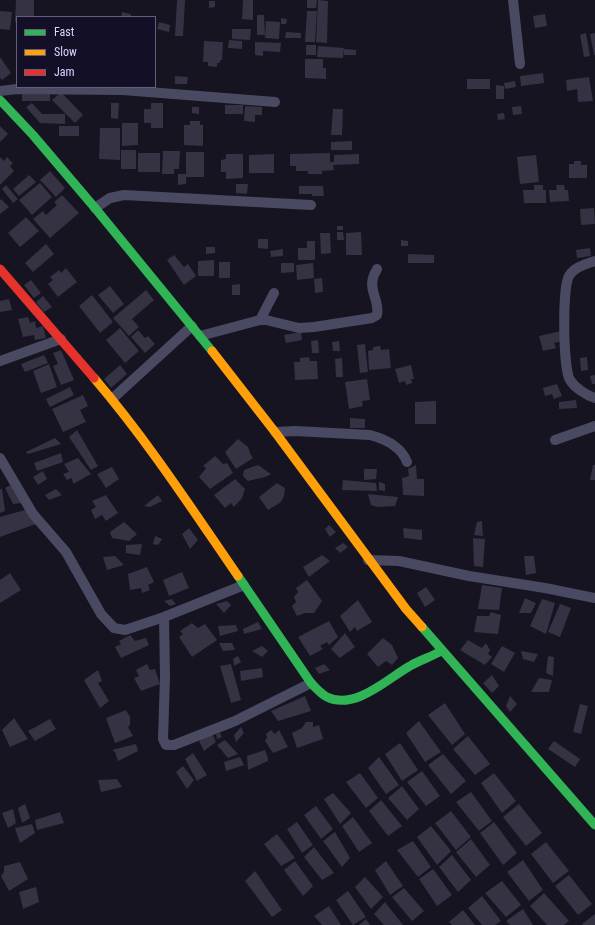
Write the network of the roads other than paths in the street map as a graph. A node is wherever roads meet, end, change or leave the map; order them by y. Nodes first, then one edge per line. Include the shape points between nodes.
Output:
1 (513, 0) edge
2 (520, 64) dead end
3 (0, 91) edge
4 (0, 100) edge
5 (275, 102) dead end
6 (311, 205) dead end
7 (95, 208) junction
8 (595, 261) edge
9 (0, 269) edge
10 (377, 269) dead end
11 (274, 293) dead end
12 (260, 320) junction
13 (192, 326) junction
14 (200, 336) junction
15 (61, 339) junction
16 (0, 361) edge
17 (595, 398) edge
18 (112, 399) junction
19 (595, 426) edge
20 (275, 432) junction
21 (555, 440) dead end
22 (0, 458) edge
23 (407, 462) dead end
24 (368, 560) junction
25 (244, 585) junction
26 (595, 598) edge
27 (164, 616) junction
28 (441, 651) junction
29 (311, 684) junction
30 (595, 825) edge

1 - 2 street
3 - 5 street via 122,90
4 - 7 street
6 - 7 street via 124,195 110,198
7 - 13 street
8 - 17 street via 573,271 566,285 564,299 566,362 570,379 587,395
9 - 15 street
10 - 12 street via 372,278 372,290 378,312 372,318 299,328
11 - 12 street
12 - 14 street
13 - 14 street
13 - 18 street
14 - 20 street
15 - 16 street
15 - 18 street
18 - 25 street via 173,481
19 - 21 street
20 - 23 street via 370,435 396,446
20 - 24 street
22 - 27 street via 33,514 66,552 109,624 125,630
24 - 26 street via 399,561
24 - 28 street
25 - 27 street
25 - 29 street
27 - 29 street via 163,739 166,745 174,745 235,721
28 - 29 street via 411,665 360,697 348,700 329,698
28 - 30 street

